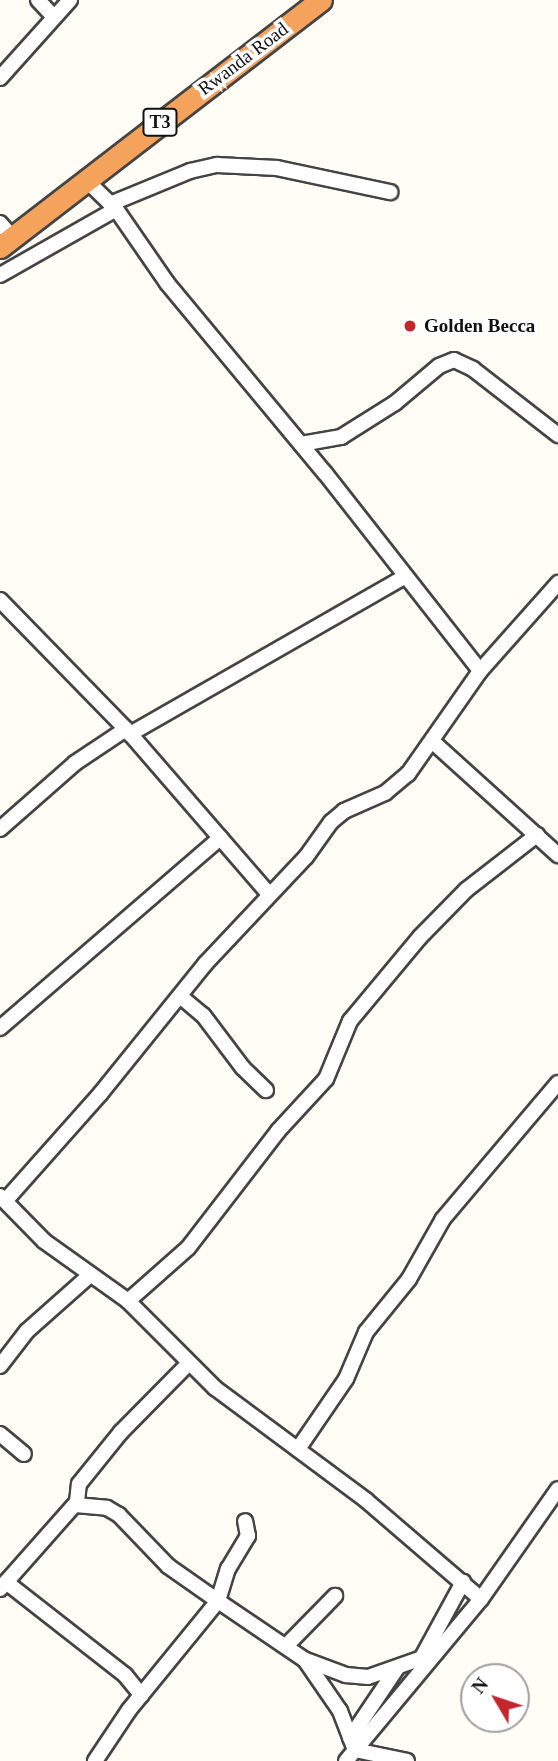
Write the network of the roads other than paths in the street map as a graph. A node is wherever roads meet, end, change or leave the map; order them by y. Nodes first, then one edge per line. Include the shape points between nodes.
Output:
1 (38, 0) edge
2 (70, 0) edge
3 (321, 0) edge
4 (54, 17) junction
5 (0, 78) edge
6 (85, 179) junction
7 (390, 192) dead end
8 (113, 207) junction
9 (4, 235) edge
10 (0, 275) edge
11 (558, 435) edge
12 (301, 444) junction
13 (404, 577) junction
14 (558, 583) edge
15 (2, 607) edge
16 (480, 671) junction
17 (128, 731) junction
18 (433, 742) junction
19 (0, 829) edge
20 (537, 835) junction
21 (220, 838) junction
22 (558, 855) edge
23 (268, 893) junction
24 (180, 996) junction
25 (0, 1028) edge
26 (558, 1083) edge
27 (266, 1090) dead end
28 (3, 1198) edge
29 (90, 1275) junction
30 (128, 1301) junction
31 (188, 1364) junction
32 (0, 1366) edge
33 (0, 1434) edge
34 (298, 1449) junction
35 (24, 1454) dead end
36 (558, 1489) edge
37 (75, 1505) junction
38 (245, 1521) dead end
39 (463, 1582) junction
40 (3, 1585) edge
41 (335, 1596) dead end
42 (481, 1599) junction
43 (218, 1601) junction
44 (287, 1645) junction
45 (439, 1652) junction
46 (421, 1659) junction
47 (305, 1660) junction
48 (397, 1668) junction
49 (141, 1695) junction
50 (351, 1750) edge
51 (95, 1761) edge
52 (407, 1761) edge

1 - 4 street
2 - 4 street
3 - 6 highway, Rwanda Road / T3
4 - 5 street
6 - 8 street
6 - 9 highway, Rwanda Road / T3
7 - 8 street via 277,169 217,164 190,171
8 - 10 street
8 - 12 street via 167,283
11 - 12 street via 473,369 454,360 341,437
12 - 13 street
13 - 16 street
13 - 17 street
14 - 16 street
15 - 17 street
16 - 18 street
17 - 19 street via 75,763
17 - 21 street
18 - 20 street
18 - 23 street via 397,785 331,822 306,857
20 - 22 street
20 - 30 street via 466,890 420,937 350,1021 326,1079 278,1131 188,1248
21 - 23 street
21 - 25 street
23 - 24 street
24 - 27 street via 203,1015
24 - 28 street
26 - 34 street via 443,1219 409,1279 366,1332 346,1379
28 - 29 street via 44,1241
29 - 30 street
29 - 32 street via 19,1339
30 - 31 street
31 - 34 street
31 - 37 street via 83,1478
33 - 35 street
34 - 39 street
36 - 42 street
37 - 40 street
37 - 43 street via 107,1508 119,1515 168,1566
38 - 43 street via 248,1536 228,1569
39 - 42 street
39 - 46 street
40 - 49 street via 125,1675
41 - 44 street
42 - 45 street
43 - 44 street
43 - 49 street
44 - 47 street
45 - 46 street
45 - 50 street
46 - 48 street
47 - 48 street via 357,1677
47 - 50 street via 340,1711
48 - 50 street
49 - 51 street
50 - 52 street

